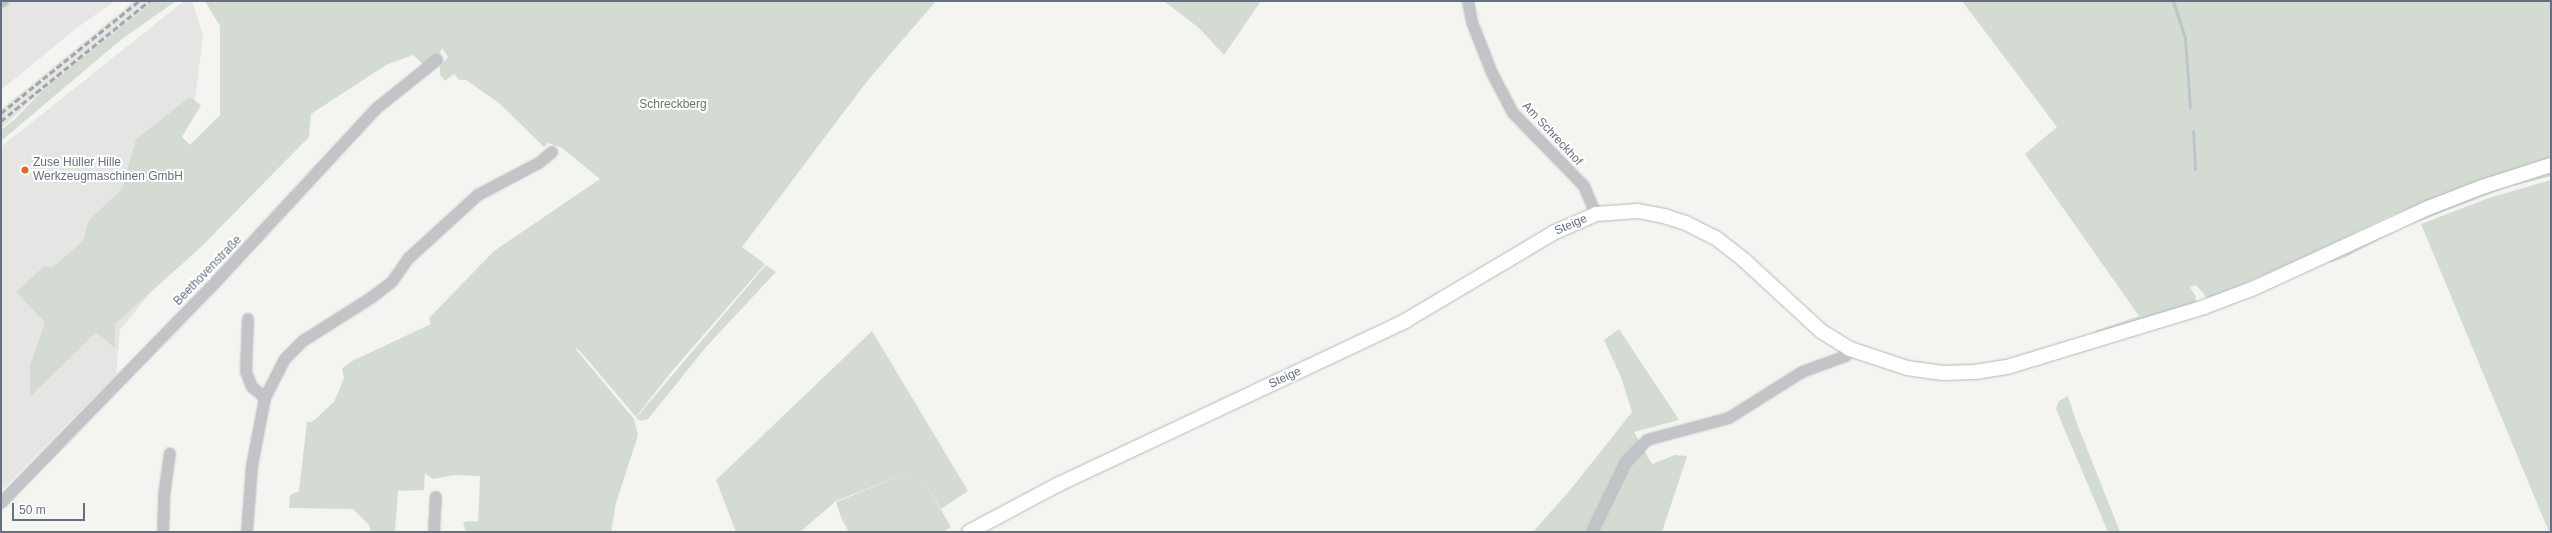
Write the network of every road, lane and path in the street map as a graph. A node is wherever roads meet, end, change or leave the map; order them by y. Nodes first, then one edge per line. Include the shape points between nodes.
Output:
1 (1468, 1) edge
2 (437, 60) dead end
3 (552, 152) dead end
4 (2551, 165) edge
5 (1596, 214) junction
6 (248, 319) dead end
7 (1850, 349) junction
8 (265, 398) junction
9 (170, 454) dead end
10 (436, 497) dead end
11 (1, 503) edge
12 (163, 532) edge
13 (247, 532) edge
14 (434, 532) edge
15 (968, 532) edge
16 (1592, 532) edge

1 - 5 street, Am Schreckhof via 1472,22 1492,73 1514,113 1584,186
2 - 11 street, Beethovenstraße via 377,108 213,286
3 - 8 street via 539,163 478,195 409,258 392,282 303,341 284,359
4 - 7 street, Steige via 2482,187 2428,208 2252,289 2204,307 2007,367 1943,373 1907,368
5 - 7 street, Steige via 1638,211 1664,216 1704,232 1744,260 1821,331
5 - 15 street, Steige via 1553,233 1405,321 1057,485
6 - 8 street via 246,372 252,387
7 - 16 street via 1846,356 1802,372 1729,418 1647,440 1626,462
8 - 13 street via 252,466
9 - 12 street via 164,496
10 - 14 street

